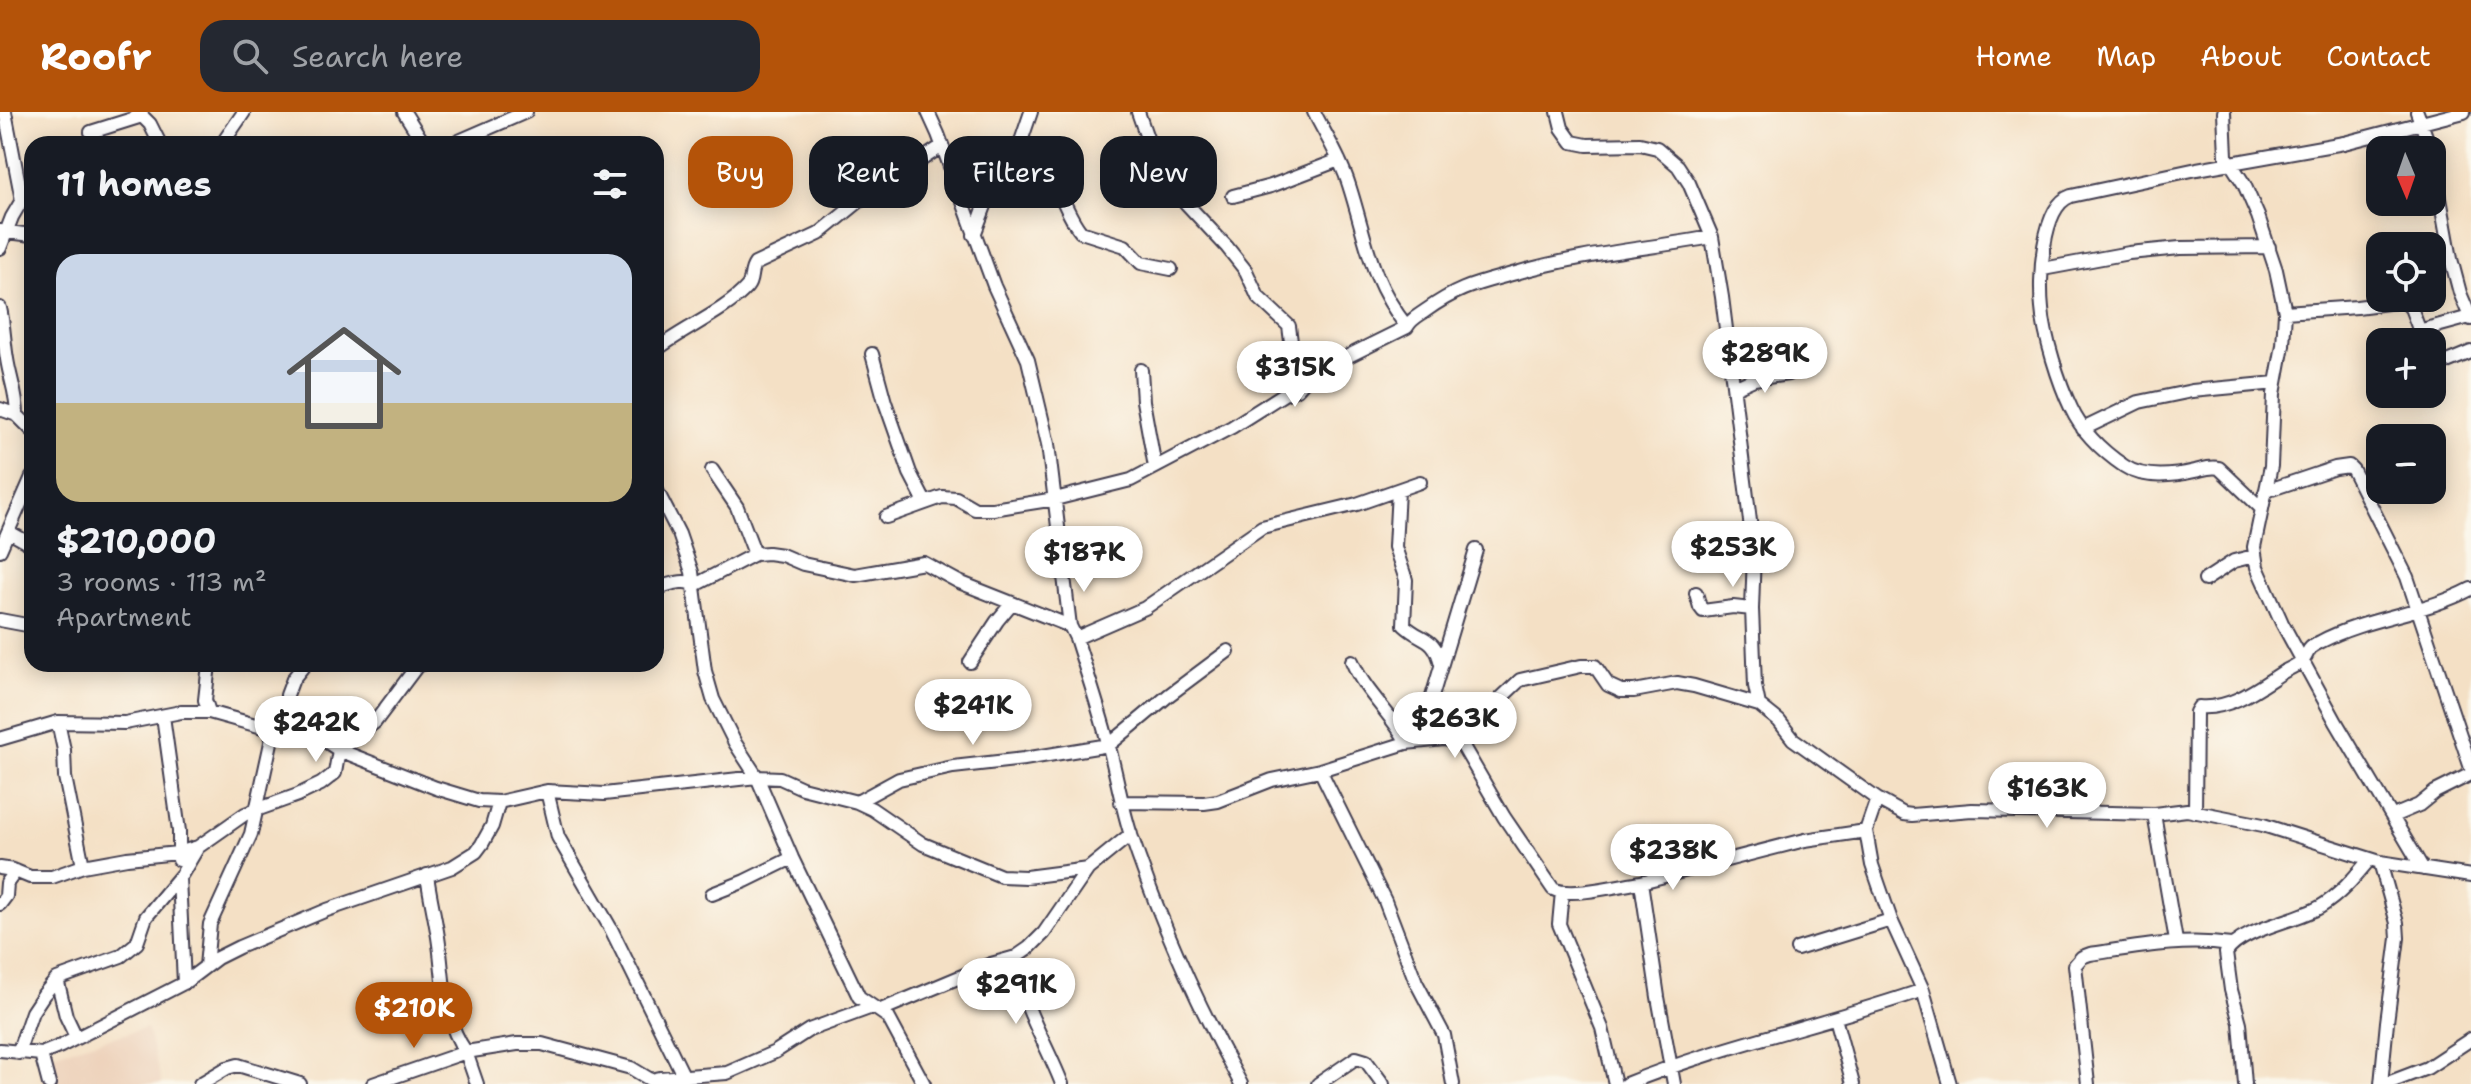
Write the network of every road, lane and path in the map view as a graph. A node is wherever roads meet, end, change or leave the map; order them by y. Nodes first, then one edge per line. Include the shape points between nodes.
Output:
1 (5, 112) edge
2 (244, 112) edge
3 (404, 112) edge
4 (526, 112) edge
5 (928, 112) edge
6 (1031, 112) edge
7 (1138, 112) edge
8 (1314, 112) edge
9 (1558, 112) edge
10 (2224, 112) edge
11 (2464, 112) edge
12 (140, 114) edge
13 (2419, 118) edge
14 (91, 132) dead end
15 (158, 136) edge
16 (228, 136) edge
17 (419, 136) edge
18 (470, 136) edge
19 (1023, 136) edge
20 (942, 146) junction
21 (1339, 160) junction
22 (2229, 164) junction
23 (1233, 196) dead end
24 (984, 208) edge
25 (1066, 208) edge
26 (2443, 216) edge
27 (3, 231) edge
28 (24, 234) edge
29 (974, 236) junction
30 (1712, 237) junction
31 (2269, 247) junction
32 (0, 248) edge
33 (1171, 269) dead end
34 (2043, 269) junction
35 (0, 308) edge
36 (2285, 312) junction
37 (2471, 318) edge
38 (1407, 327) junction
39 (664, 345) edge
40 (2471, 352) edge
41 (872, 354) dead end
42 (2446, 362) edge
43 (1141, 370) dead end
44 (1788, 374) dead end
45 (2276, 383) junction
46 (1734, 388) junction
47 (1297, 389) junction
48 (0, 409) edge
49 (17, 415) junction
50 (24, 422) edge
51 (2083, 429) junction
52 (1155, 467) junction
53 (712, 470) dead end
54 (1420, 482) dead end
55 (1398, 490) junction
56 (2266, 491) junction
57 (24, 496) edge
58 (1055, 499) junction
59 (925, 502) junction
60 (664, 506) edge
61 (2262, 509) junction
62 (886, 517) dead end
63 (9, 532) junction
64 (24, 540) edge
65 (0, 550) edge
66 (1476, 550) dead end
67 (755, 554) junction
68 (2254, 556) junction
69 (2205, 580) dead end
70 (695, 585) junction
71 (664, 587) edge
72 (2471, 589) edge
73 (1696, 593) dead end
74 (1012, 603) junction
75 (2419, 608) junction
76 (1752, 609) junction
77 (0, 620) edge
78 (24, 624) edge
79 (1070, 626) junction
80 (1076, 638) junction
81 (1228, 651) dead end
82 (2304, 659) junction
83 (1352, 661) dead end
84 (970, 662) dead end
85 (1442, 667) junction
86 (208, 672) edge
87 (299, 672) edge
88 (412, 672) edge
89 (1759, 705) junction
90 (209, 712) junction
91 (163, 716) junction
92 (58, 722) junction
93 (275, 729) junction
94 (0, 739) edge
95 (1405, 741) junction
96 (1461, 743) junction
97 (1109, 745) junction
98 (339, 750) junction
99 (363, 759) junction
100 (1320, 770) junction
101 (2471, 771) edge
102 (335, 773) junction
103 (757, 777) junction
104 (547, 791) junction
105 (1877, 799) junction
106 (499, 802) junction
107 (857, 802) junction
108 (1121, 802) junction
109 (258, 810) junction
110 (2195, 812) junction
111 (2154, 814) junction
112 (2393, 816) junction
113 (1866, 831) junction
114 (1131, 834) junction
115 (198, 847) junction
116 (178, 853) junction
117 (792, 858) junction
118 (2374, 861) junction
119 (83, 866) junction
120 (0, 868) edge
121 (1088, 869) junction
122 (2423, 869) junction
123 (16, 871) junction
124 (427, 875) junction
125 (2471, 876) edge
126 (179, 878) junction
127 (1641, 882) junction
128 (1562, 892) junction
129 (712, 894) dead end
130 (0, 904) edge
131 (1891, 920) junction
132 (2176, 941) junction
133 (2231, 945) junction
134 (1797, 949) dead end
135 (1016, 957) junction
136 (206, 966) junction
137 (57, 979) junction
138 (184, 983) junction
139 (1923, 990) junction
140 (876, 1008) junction
141 (1835, 1018) junction
142 (76, 1037) junction
143 (2471, 1039) edge
144 (0, 1050) edge
145 (466, 1052) junction
146 (18, 1053) junction
147 (41, 1054) junction
148 (1671, 1065) junction
149 (684, 1081) edge
150 (647, 1082) edge
151 (49, 1084) edge
152 (200, 1084) edge
153 (300, 1084) edge
154 (373, 1084) edge
155 (477, 1084) edge
156 (924, 1084) edge
157 (1062, 1084) edge
158 (1241, 1084) edge
159 (1318, 1084) edge
160 (1383, 1084) edge
161 (1453, 1084) edge
162 (1615, 1084) edge
163 (1626, 1084) edge
164 (1674, 1084) edge
165 (1853, 1084) edge
166 (1950, 1084) edge
167 (2088, 1084) edge
168 (2245, 1084) edge
169 (2385, 1084) edge

1 - 27 street via 22,200
2 - 16 street
3 - 17 street
4 - 18 street
5 - 20 street
6 - 19 street
7 - 47 street via 1167,183 1227,247 1258,297 1289,326
8 - 21 street
9 - 30 street via 1574,143 1640,144 1670,157 1689,183
10 - 22 street
11 - 13 street
12 - 14 street
12 - 15 street
13 - 22 street via 2344,143
20 - 29 street
20 - 39 street via 819,234 755,264 745,289
21 - 23 street
21 - 38 street via 1378,283
22 - 31 street via 2250,198
22 - 34 street via 2064,198 2049,225
24 - 29 street
25 - 33 street via 1081,232 1125,246 1141,263
26 - 37 street
27 - 28 street
27 - 32 street
29 - 58 street via 1028,360
30 - 38 street via 1483,280 1439,301
30 - 46 street
31 - 34 street via 2180,248
31 - 36 street
34 - 51 street via 2042,308 2050,349
35 - 49 street
36 - 37 street via 2404,301 2422,330
36 - 45 street
38 - 47 street via 1322,369
40 - 42 street
41 - 59 street via 910,473
43 - 52 street
44 - 46 street
45 - 51 street via 2139,402
45 - 56 street
46 - 76 street via 1754,553
47 - 52 street
48 - 49 street
49 - 50 street
51 - 61 street via 2135,472 2219,468
52 - 58 street via 1131,480
53 - 67 street via 737,507
54 - 55 street
55 - 80 street via 1262,527 1145,608
55 - 85 street via 1395,547 1406,580 1404,625 1432,642
56 - 61 street
56 - 75 street via 2349,466 2393,546
57 - 63 street
58 - 59 street via 985,510 956,498
58 - 79 street
59 - 62 street
60 - 70 street via 687,553
61 - 68 street
63 - 64 street
63 - 65 street
66 - 85 street
67 - 70 street
67 - 74 street via 782,555 855,575 924,563
68 - 69 street via 2234,561
68 - 82 street
70 - 71 street
70 - 103 street via 713,699
72 - 75 street
73 - 76 street via 1703,611
74 - 79 street
74 - 84 street
75 - 82 street via 2336,634 2309,648
75 - 101 street
76 - 89 street
77 - 78 street
79 - 80 street
80 - 97 street
81 - 97 street
82 - 110 street via 2252,692 2220,706 2199,707
82 - 112 street
83 - 95 street via 1363,685
85 - 95 street via 1428,710
86 - 90 street
87 - 93 street via 287,695 286,714
88 - 98 street via 375,722
89 - 96 street via 1683,684 1619,691 1595,666 1581,666 1520,680
89 - 105 street via 1793,739
90 - 91 street
90 - 93 street
91 - 92 street via 125,723
91 - 116 street
92 - 94 street
92 - 119 street
93 - 98 street via 322,739
93 - 109 street
95 - 96 street
95 - 100 street
96 - 128 street via 1549,884
97 - 107 street via 899,779
97 - 108 street
98 - 99 street
98 - 102 street
99 - 102 street
99 - 106 street via 466,799
100 - 108 street via 1272,780 1218,801
100 - 161 street via 1444,1035
101 - 112 street
102 - 109 street
103 - 104 street via 604,794
103 - 107 street via 780,778
103 - 117 street
104 - 106 street
104 - 149 street via 558,837 611,929
105 - 111 street via 1912,815 1972,810
105 - 113 street
106 - 124 street via 476,852
107 - 121 street via 923,844 1001,876
108 - 114 street
109 - 115 street
109 - 136 street via 210,924
110 - 111 street
110 - 118 street via 2263,825
111 - 132 street
112 - 122 street
113 - 127 street via 1805,840
113 - 131 street
114 - 121 street
114 - 158 street via 1172,944
115 - 116 street
115 - 126 street
116 - 119 street
116 - 126 street
117 - 129 street
117 - 140 street via 859,997
118 - 122 street
118 - 133 street via 2318,908
118 - 169 street via 2398,938
119 - 123 street via 52,877
120 - 123 street
121 - 135 street via 1044,933
122 - 125 street
123 - 130 street
124 - 136 street via 327,910
124 - 145 street via 444,995
126 - 137 street via 152,908 131,948
126 - 138 street
127 - 128 street
127 - 148 street
128 - 162 street via 1559,924 1602,1028
131 - 134 street
131 - 139 street
132 - 133 street
132 - 167 street via 2090,954 2075,965
133 - 168 street via 2225,960 2240,1023
135 - 140 street
135 - 157 street via 1021,989
136 - 138 street
137 - 142 street
137 - 146 street via 32,1012
138 - 142 street
139 - 141 street
139 - 166 street
140 - 149 street via 809,1030 727,1073
140 - 156 street via 888,1017
141 - 148 street
141 - 165 street
142 - 147 street
143 - 169 street via 2427,1068
144 - 146 street
145 - 150 street via 542,1044 631,1068
145 - 154 street
145 - 155 street
146 - 147 street
147 - 151 street
148 - 163 street
148 - 164 street
149 - 150 street
152 - 153 street via 238,1065
159 - 160 street via 1356,1058 1366,1061

